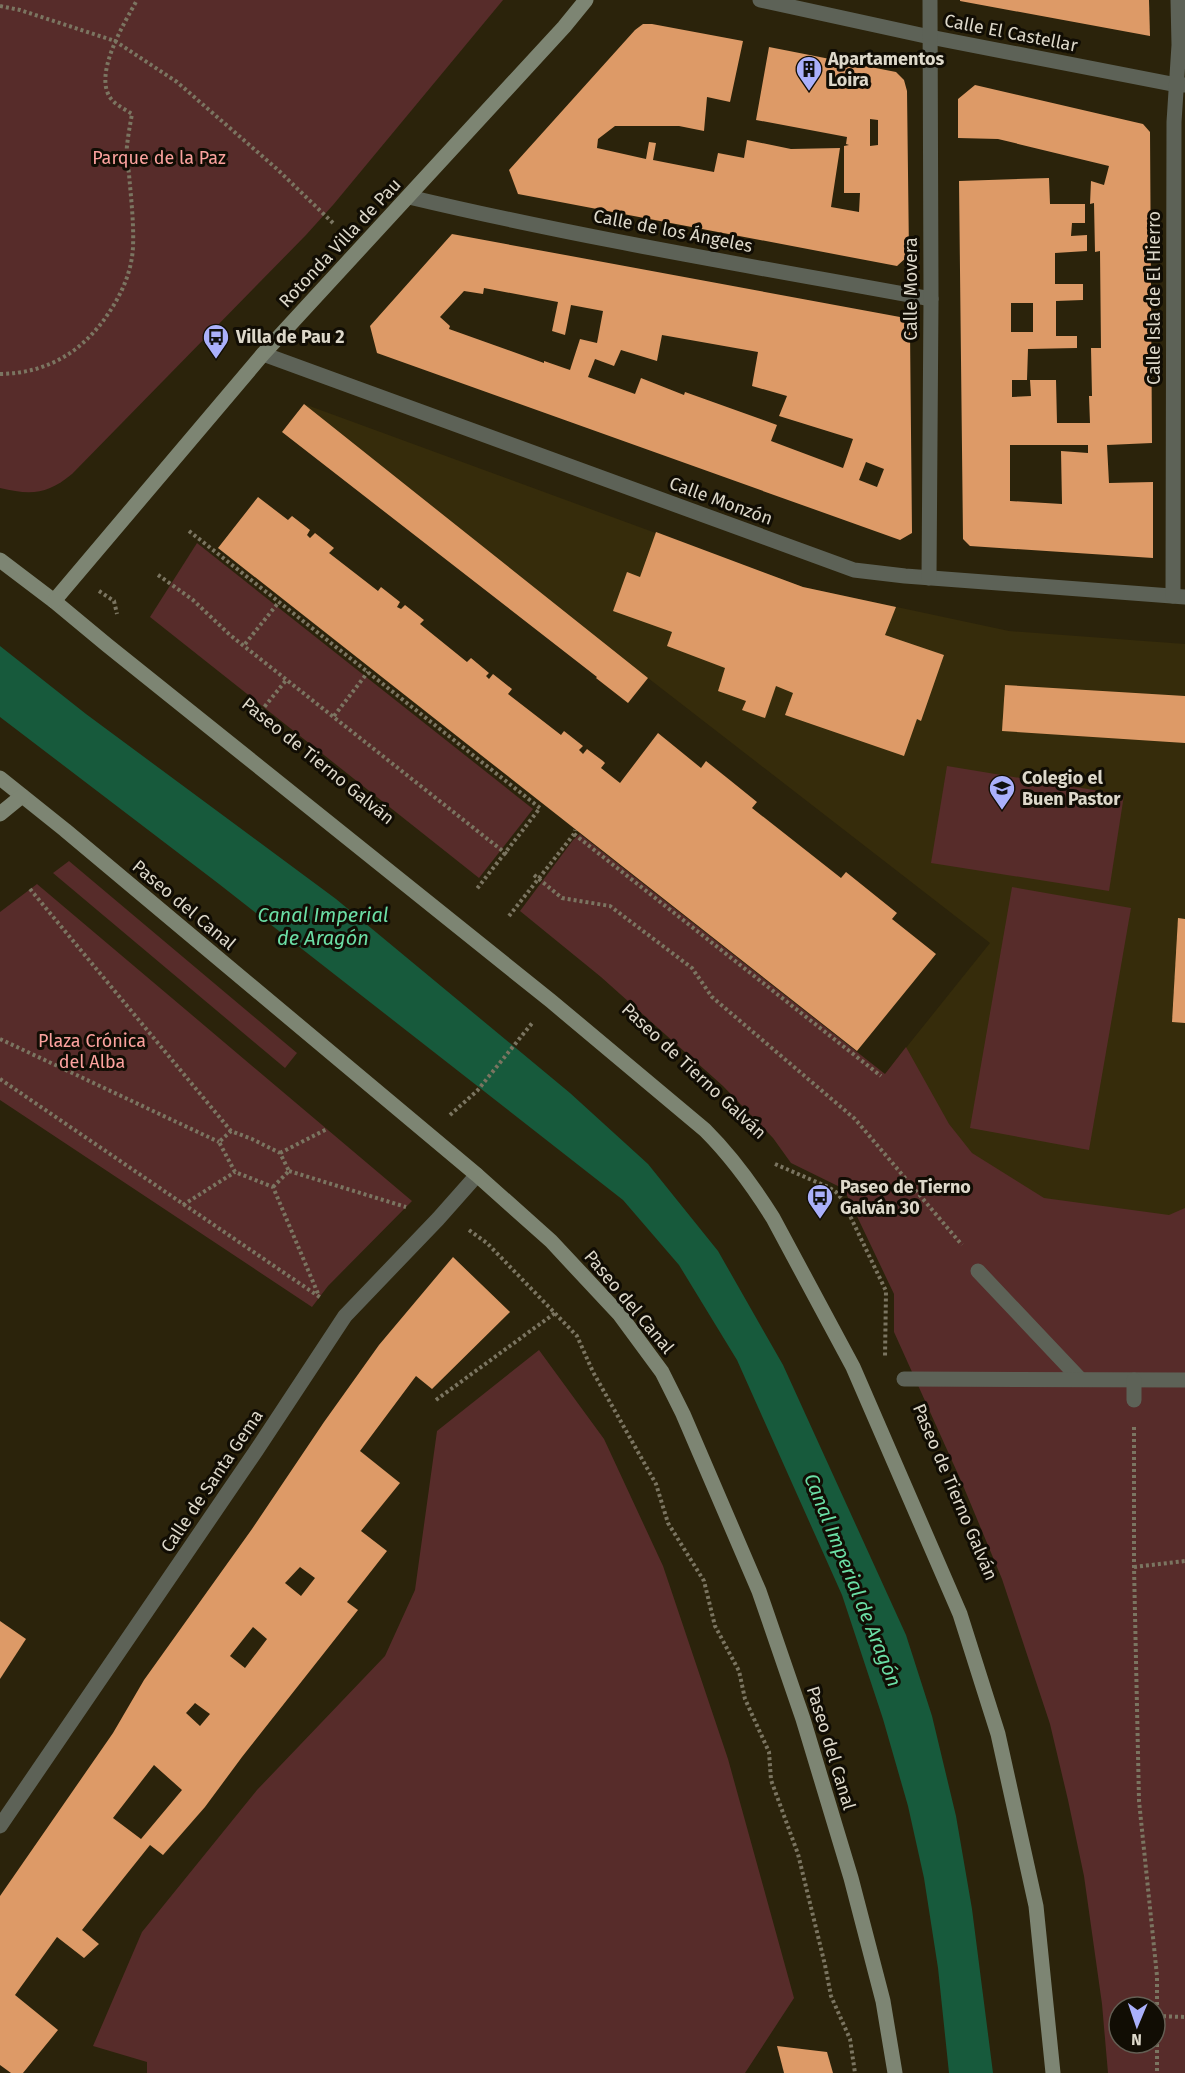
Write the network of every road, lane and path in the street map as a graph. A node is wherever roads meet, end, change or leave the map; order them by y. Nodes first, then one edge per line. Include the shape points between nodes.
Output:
1 (137, 0) edge
2 (586, 0) edge
3 (760, 0) edge
4 (930, 0) edge
5 (1178, 0) edge
6 (0, 6) edge
7 (930, 37) junction
8 (115, 41) junction
9 (1181, 85) edge
10 (409, 197) junction
11 (334, 224) dead end
12 (931, 299) junction
13 (263, 354) junction
14 (0, 374) edge
15 (189, 531) dead end
16 (0, 560) edge
17 (158, 575) dead end
18 (929, 578) junction
19 (1179, 596) edge
20 (110, 598) dead end
21 (54, 601) junction
22 (279, 602) junction
23 (117, 620) dead end
24 (245, 645) junction
25 (368, 672) junction
26 (287, 679) junction
27 (257, 716) dead end
28 (334, 717) junction
29 (0, 778) edge
30 (22, 796) junction
31 (0, 814) edge
32 (505, 852) junction
33 (509, 856) dead end
34 (536, 877) junction
35 (30, 889) dead end
36 (476, 890) dead end
37 (509, 916) dead end
38 (530, 1026) dead end
39 (0, 1039) edge
40 (881, 1076) dead end
41 (0, 1079) edge
42 (445, 1119) dead end
43 (327, 1130) dead end
44 (231, 1131) junction
45 (219, 1142) junction
46 (280, 1153) junction
47 (765, 1160) dead end
48 (289, 1171) junction
49 (235, 1172) junction
50 (477, 1175) junction
51 (273, 1187) junction
52 (183, 1205) junction
53 (406, 1208) dead end
54 (464, 1229) dead end
55 (978, 1271) joint
56 (555, 1313) junction
57 (885, 1361) dead end
58 (904, 1379) dead end
59 (1080, 1379) junction
60 (1134, 1380) junction
61 (1185, 1380) edge
62 (436, 1400) dead end
63 (1134, 1400) joint
64 (1185, 1561) edge
65 (1134, 1567) junction
66 (0, 1826) edge
67 (1157, 1995) edge
68 (1167, 2017) edge
69 (1185, 2018) edge
70 (1157, 2055) edge
71 (855, 2073) edge
72 (895, 2073) edge
73 (1053, 2073) edge
74 (1157, 2073) edge

1 - 8 path
2 - 10 street, Rotonda Villa de Pau
3 - 7 street, Calle El Castellar
4 - 7 street, Calle Movera
5 - 9 street, Calle Isla de El Hierro
6 - 8 path
7 - 9 street, Calle El Castellar
7 - 12 street, Calle Movera
8 - 11 path via 177,82
8 - 14 path via 108,60 106,88 111,100 132,114 127,148 133,248 126,283 101,325 78,349 45,365
9 - 19 street, Calle Isla de El Hierro via 1174,122
10 - 12 street, Calle de los Ángeles
10 - 13 street, Rotonda Villa de Pau
12 - 18 street, Calle Movera
13 - 18 street, Calle Monzón via 841,566 869,573
13 - 21 street, Rotonda Villa de Pau
15 - 22 path
16 - 21 street
17 - 24 path via 194,600
18 - 19 street, Calle Monzón
20 - 23 path via 116,603
21 - 73 street, Paseo de Tierno Galván via 705,1130 727,1152 759,1196 853,1367 960,1614 998,1734 1036,1906
22 - 24 path
22 - 25 path
24 - 26 path
25 - 28 path
25 - 32 path via 540,808
26 - 27 path, Paseo de Tierno Galván
26 - 28 path
28 - 32 path
29 - 30 street, Paseo del Canal
30 - 31 street
30 - 50 street, Paseo del Canal
32 - 33 path
32 - 36 path
34 - 37 path
34 - 40 path via 575,832
34 - 55 path via 562,898 610,906 692,968 712,997 855,1119 975,1261
35 - 44 path
38 - 42 path via 477,1091
39 - 45 path
41 - 52 path
43 - 46 path
44 - 45 path
44 - 46 path
45 - 49 path
46 - 48 path
47 - 57 path, Paseo de Tierno Galván via 828,1187 842,1199 886,1291
48 - 51 path
48 - 53 path
49 - 51 path
49 - 52 path
50 - 66 street, Calle de Santa Gema via 345,1316
50 - 72 street, Paseo del Canal via 551,1241 620,1315 662,1372 683,1414 759,1591 803,1719 883,2001
51 - 52 path via 319,1297
54 - 56 path via 480,1236
55 - 59 street
56 - 62 path
56 - 71 path via 577,1336 656,1484 668,1523 704,1581 715,1626 739,1671 745,1699 769,1752 771,1780 798,1854 831,1996 850,2039
58 - 59 street
59 - 60 street
60 - 61 street
60 - 63 street
63 - 65 path
64 - 65 path
65 - 67 path via 1139,1801
68 - 69 path
70 - 74 path

